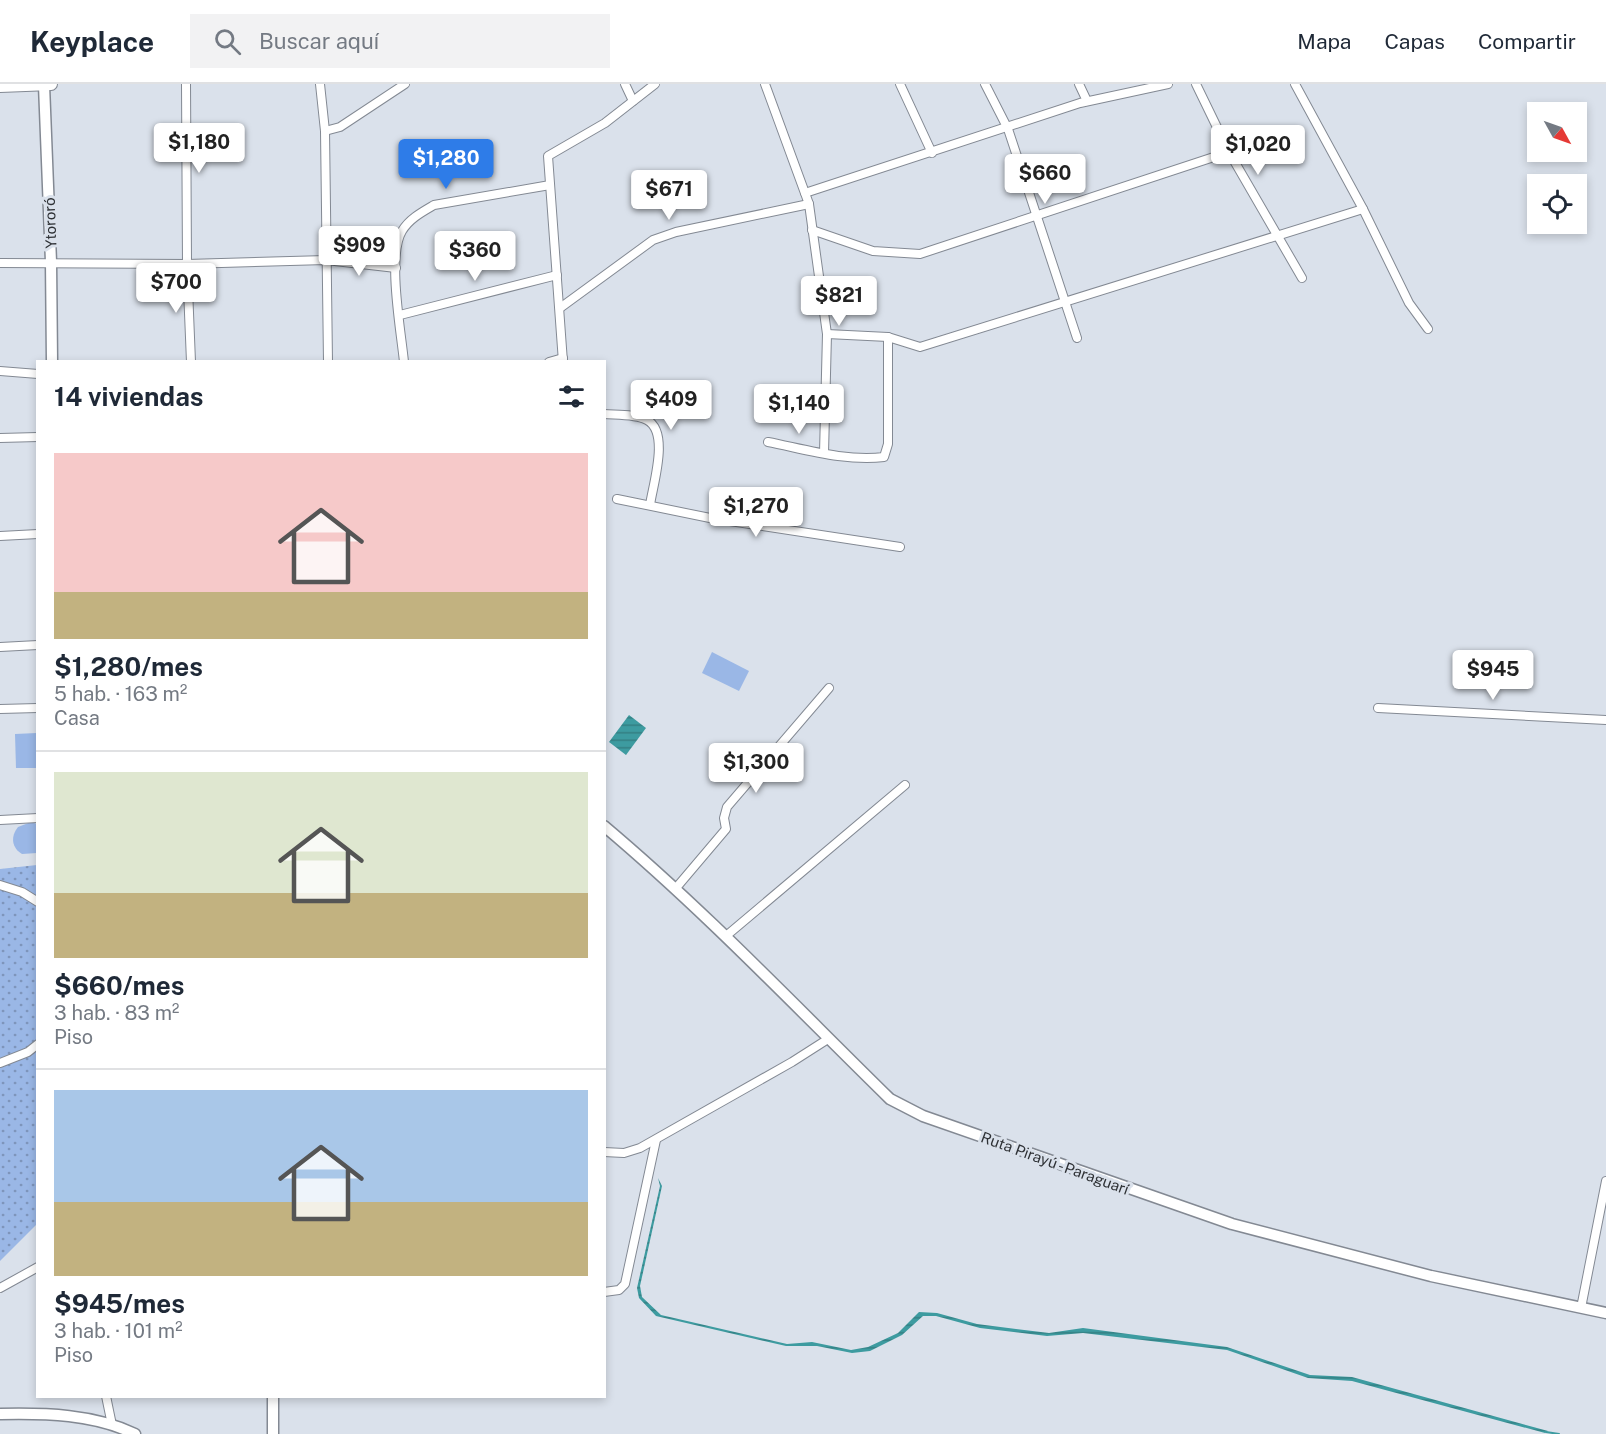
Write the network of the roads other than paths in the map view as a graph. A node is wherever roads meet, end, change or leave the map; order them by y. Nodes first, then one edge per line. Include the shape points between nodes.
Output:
1 (51, 84) edge
2 (186, 84) edge
3 (320, 84) edge
4 (405, 84) edge
5 (625, 84) edge
6 (656, 84) edge
7 (765, 84) edge
8 (900, 84) edge
9 (985, 84) edge
10 (1079, 84) edge
11 (1168, 84) edge
12 (1196, 84) edge
13 (1295, 84) edge
14 (44, 85) edge
15 (0, 86) edge
16 (633, 101) junction
17 (1087, 102) junction
18 (1008, 129) junction
19 (325, 131) junction
20 (1229, 152) junction
21 (932, 153) junction
22 (550, 185) junction
23 (805, 193) junction
24 (809, 204) junction
25 (1363, 209) junction
26 (1035, 216) junction
27 (812, 230) junction
28 (1277, 235) junction
29 (326, 260) junction
30 (51, 262) junction
31 (0, 263) edge
32 (187, 264) junction
33 (396, 268) junction
34 (557, 275) junction
35 (1302, 278) dead end
36 (1064, 301) junction
37 (560, 308) junction
38 (400, 315) junction
39 (1428, 329) dead end
40 (827, 334) junction
41 (888, 337) junction
42 (1077, 338) dead end
43 (52, 360) edge
44 (191, 360) edge
45 (328, 360) edge
46 (404, 360) edge
47 (563, 360) edge
48 (0, 371) edge
49 (36, 374) edge
50 (606, 414) edge
51 (36, 437) edge
52 (0, 438) edge
53 (768, 442) dead end
54 (824, 453) junction
55 (617, 499) dead end
56 (650, 506) junction
57 (36, 534) edge
58 (0, 536) edge
59 (900, 547) dead end
60 (36, 645) edge
61 (0, 647) edge
62 (829, 688) dead end
63 (36, 708) edge
64 (1378, 708) dead end
65 (0, 709) edge
66 (1606, 720) edge
67 (905, 785) dead end
68 (36, 818) edge
69 (0, 820) edge
70 (606, 828) edge
71 (0, 885) edge
72 (675, 888) junction
73 (36, 901) edge
74 (726, 936) junction
75 (828, 1039) junction
76 (36, 1046) edge
77 (0, 1063) edge
78 (656, 1140) junction
79 (606, 1152) edge
80 (1606, 1181) edge
81 (36, 1268) edge
82 (0, 1287) edge
83 (606, 1292) edge
84 (1581, 1308) junction
85 (1606, 1313) edge
86 (106, 1398) edge
87 (273, 1398) edge
88 (0, 1414) edge
89 (112, 1425) junction
90 (135, 1434) edge
91 (273, 1434) edge

1 - 14 highway
2 - 32 street
3 - 19 street
4 - 19 street via 340,127
5 - 16 street
6 - 16 street
7 - 23 street
8 - 21 street
9 - 18 street
10 - 17 street
11 - 17 street
12 - 20 street
13 - 25 street
14 - 15 highway
14 - 30 main road, Ytororó
16 - 22 street via 605,123 548,156
17 - 18 street
18 - 21 street
18 - 26 street
19 - 29 street
20 - 26 street
20 - 28 street
21 - 23 street
22 - 33 street via 434,205 418,214 402,231 395,250
22 - 34 street
23 - 24 street
24 - 27 street
24 - 37 street via 653,240
25 - 28 street
25 - 39 street via 1409,303
26 - 27 street via 920,254 873,251
26 - 36 street
27 - 40 street
28 - 35 street
28 - 36 street
29 - 32 street
29 - 33 street
29 - 45 street
30 - 31 street
30 - 32 street
30 - 43 main road, Ytororó
32 - 44 street
33 - 38 street
34 - 37 street
34 - 38 street
36 - 41 street via 920,347
36 - 42 street
37 - 47 street
38 - 46 street
40 - 41 street
40 - 54 street
41 - 54 street via 888,444 884,457
48 - 49 street
50 - 56 street via 645,419 656,427 660,439
51 - 52 street
53 - 54 street
55 - 56 street
56 - 59 street
57 - 58 street
60 - 61 street
62 - 72 street via 727,807 726,829
63 - 65 street
64 - 66 street
67 - 74 street
68 - 69 street
70 - 72 main road, Ruta Pirayú - Paraguarí
71 - 73 street
72 - 74 main road, Ruta Pirayú - Paraguarí
74 - 75 main road, Ruta Pirayú - Paraguarí
75 - 78 street
75 - 84 main road, Ruta Pirayú - Paraguarí via 890,1099 923,1116 1232,1224 1431,1276
76 - 77 street
78 - 79 street via 624,1153
78 - 83 street via 625,1284 619,1290
80 - 84 street
81 - 82 street
84 - 85 main road, Ruta Pirayú - Paraguarí
86 - 89 street
87 - 91 main road
88 - 89 main road via 62,1416
89 - 90 main road

